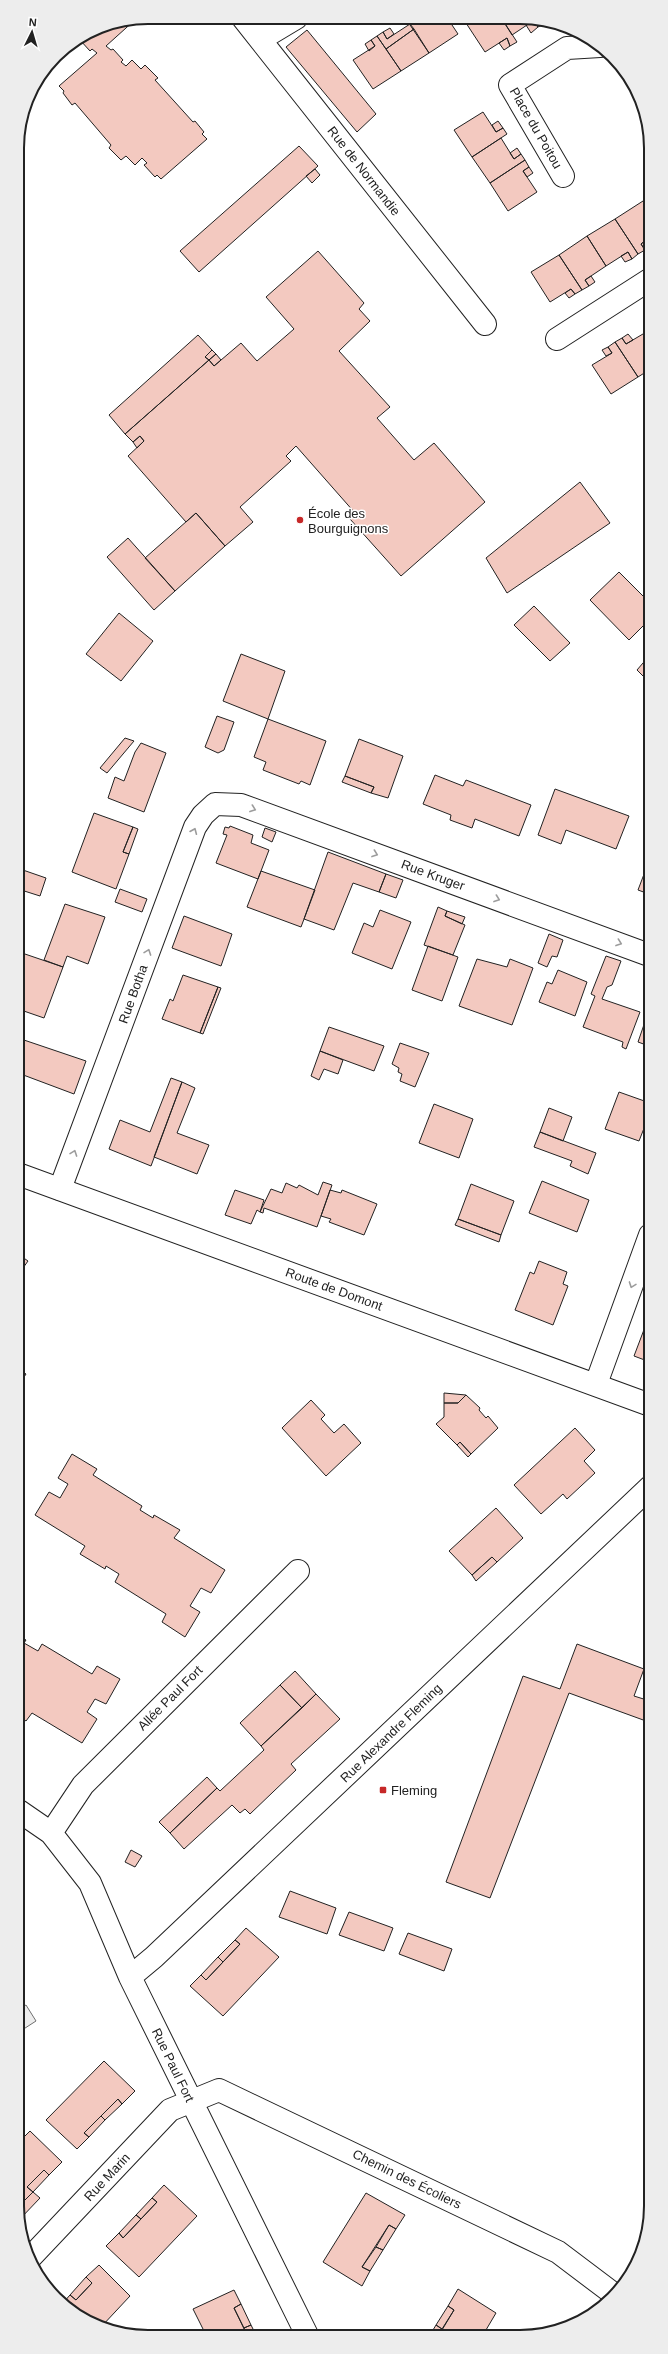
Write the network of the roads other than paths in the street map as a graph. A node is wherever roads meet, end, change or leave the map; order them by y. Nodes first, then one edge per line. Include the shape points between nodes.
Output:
1 (248, 24) edge
2 (286, 24) edge
3 (261, 39) junction
4 (590, 47) edge
5 (563, 176) dead end
6 (644, 283) edge
7 (485, 324) dead end
8 (557, 338) dead end
9 (214, 804) joint
10 (644, 953) edge
11 (24, 1176) edge
12 (60, 1189) junction
13 (644, 1252) edge
14 (596, 1384) junction
15 (644, 1403) edge
16 (644, 1493) edge
17 (298, 1570) dead end
18 (24, 1814) edge
19 (51, 1833) junction
20 (130, 1977) junction
21 (190, 2101) junction
22 (34, 2254) edge
23 (610, 2291) edge
24 (305, 2330) edge

1 - 3 street, Rue de Normandie
2 - 3 street
3 - 7 street, Rue de Normandie
4 - 5 street, Place du Poitou via 567,48 510,85
6 - 8 street
9 -> 10 street, Rue Kruger via 241,805
12 -> 9 street, Rue Botha via 195,827 203,814
11 - 12 street, Route de Domont
12 - 14 street, Route de Domont
13 -> 14 street
14 - 15 street, Route de Domont
16 - 20 street, Rue Alexandre Fleming
17 - 19 street, Allée Paul Fort via 83,1785
18 - 19 street, Rue Paul Fort
19 - 20 street, Rue Paul Fort via 90,1883
20 - 21 street, Rue Paul Fort
21 - 22 street, Rue Marin via 170,2110
21 - 23 street, Chemin des Écoliers via 219,2090 558,2252
21 - 24 street, Rue Paul Fort

